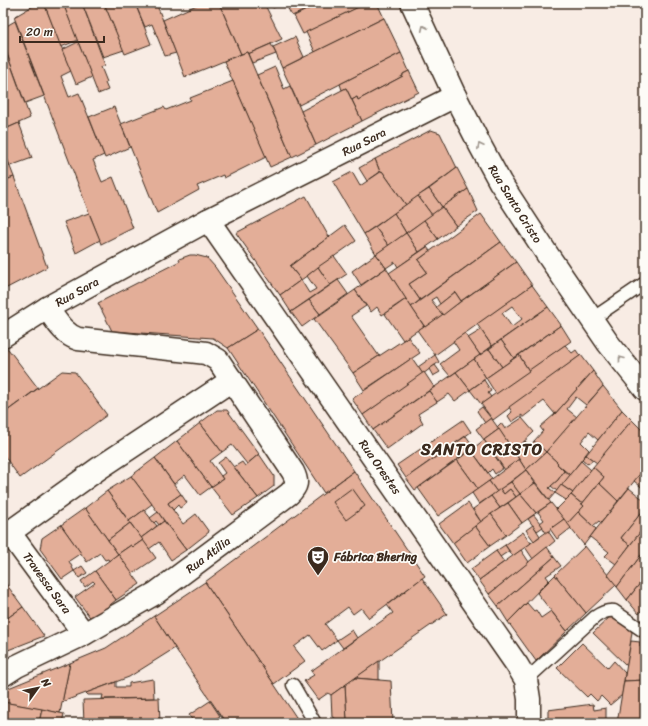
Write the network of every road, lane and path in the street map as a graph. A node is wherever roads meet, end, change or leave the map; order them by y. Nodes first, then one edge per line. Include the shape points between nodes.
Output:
1 (412, 3) edge
2 (455, 96) junction
3 (208, 220) junction
4 (645, 283) edge
5 (47, 308) junction
6 (592, 319) junction
7 (3, 336) edge
8 (232, 380) junction
9 (645, 389) edge
10 (6, 535) edge
11 (645, 632) edge
12 (84, 634) junction
13 (3, 675) edge
14 (526, 680) junction
15 (294, 685) dead end
16 (315, 723) edge
17 (529, 723) edge

2 -> 1 street, Rua Santo Cristo
2 - 3 street, Rua Sara
6 -> 2 street, Rua Santo Cristo via 500,182
3 - 5 street, Rua Sara
3 - 14 street, Rua Orestes
4 - 6 lane
5 - 7 street
5 - 8 street, Rua Sara via 62,328 78,339 206,353 218,360
9 -> 6 street, Rua Santo Cristo
8 - 10 street via 98,469
8 - 12 street, Rua Atília via 293,472 296,478 294,490 156,593
10 - 12 street, Travessa Sara
11 - 14 lane via 614,611 602,613
12 - 13 street, Rua Atília
14 - 17 street, Rua Orestes
15 - 16 lane

